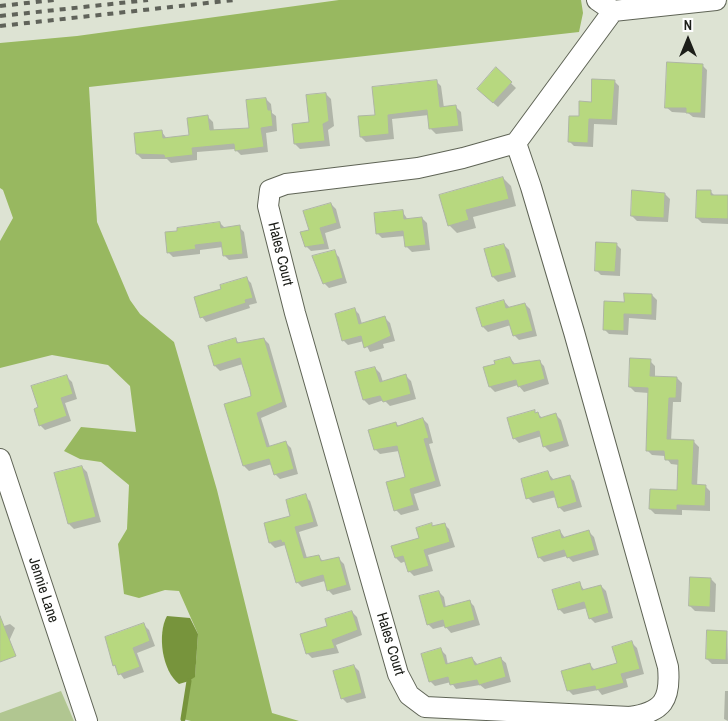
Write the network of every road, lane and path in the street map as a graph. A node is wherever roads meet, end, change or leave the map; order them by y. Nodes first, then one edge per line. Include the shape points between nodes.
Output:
1 (716, 0) edge
2 (605, 6) edge
3 (516, 143) junction
4 (0, 459) edge
5 (87, 721) edge

1 - 2 street
2 - 3 street
3 - 3 street, Hales Court via 418,168 286,184 270,190 268,206 391,651 409,695 425,707 630,717 649,714 664,703 670,686 668,667 566,303
4 - 5 street, Jennie Lane

